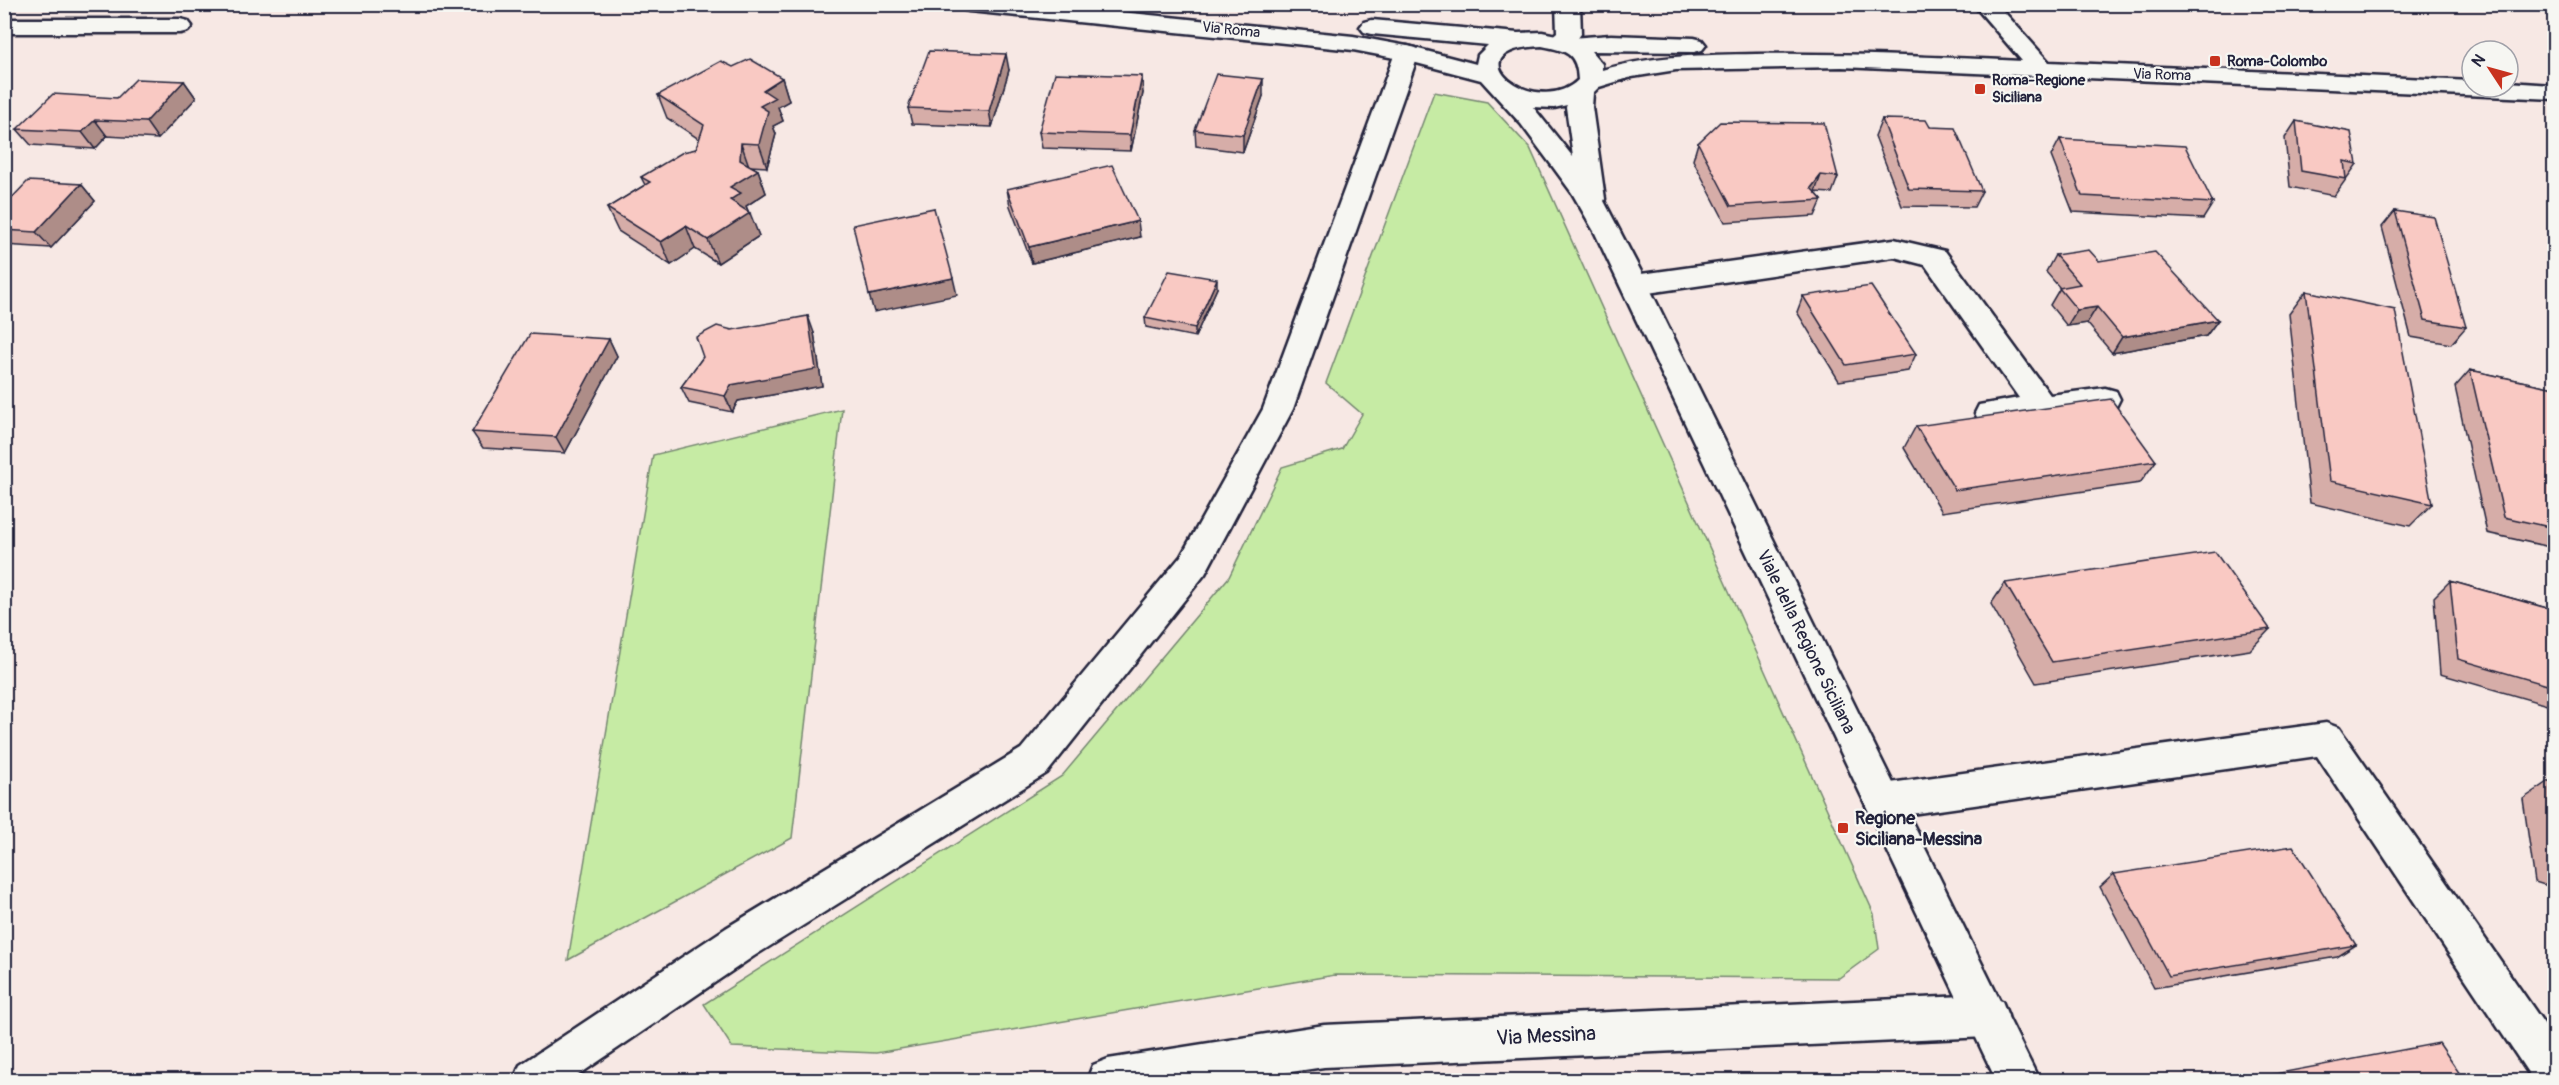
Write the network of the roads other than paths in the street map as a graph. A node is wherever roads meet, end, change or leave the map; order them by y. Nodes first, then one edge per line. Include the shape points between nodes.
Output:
1 (44, 4) edge
2 (969, 4) edge
3 (1133, 4) edge
4 (1568, 4) edge
5 (1984, 4) edge
6 (12, 26) edge
7 (180, 26) dead end
8 (1516, 40) junction
9 (1563, 43) junction
10 (1407, 53) junction
11 (1842, 60) junction
12 (2043, 70) junction
13 (1497, 83) junction
14 (1586, 86) junction
15 (2554, 92) edge
16 (1592, 203) junction
17 (1634, 285) junction
18 (2105, 399) edge
19 (2042, 406) junction
20 (1990, 413) edge
21 (1883, 801) junction
22 (1987, 1016) junction
23 (2554, 1074) edge
24 (536, 1080) edge
25 (1108, 1080) edge
26 (2018, 1080) edge

1 - 6 street
2 - 10 street, Via Roma via 1353,43
3 - 8 street, Via Roma
4 - 9 street via 1569,34
5 - 12 street
6 - 7 street
8 - 9 street
8 - 13 street via 1497,48 1487,61
9 - 11 street via 1732,46
9 - 14 street via 1590,62 1593,72
10 - 13 street, Via Roma
10 - 24 street via 1278,409 1193,565 1034,762 740,942
11 - 12 street, Via Roma
11 - 14 street via 1676,63 1629,70
12 - 15 street, Via Roma
13 - 14 street via 1520,96 1545,100 1569,97
13 - 16 street via 1535,126
14 - 16 street via 1579,107
16 - 17 street, Viale della Regione Siciliana
17 - 19 street via 1894,248 1935,258
17 - 21 street, Viale della Regione Siciliana
18 - 19 street
19 - 20 street
21 - 22 street, Viale della Regione Siciliana
21 - 23 street via 2326,740
22 - 25 street, Via Messina via 1324,1046
22 - 26 street, Viale della Regione Siciliana

